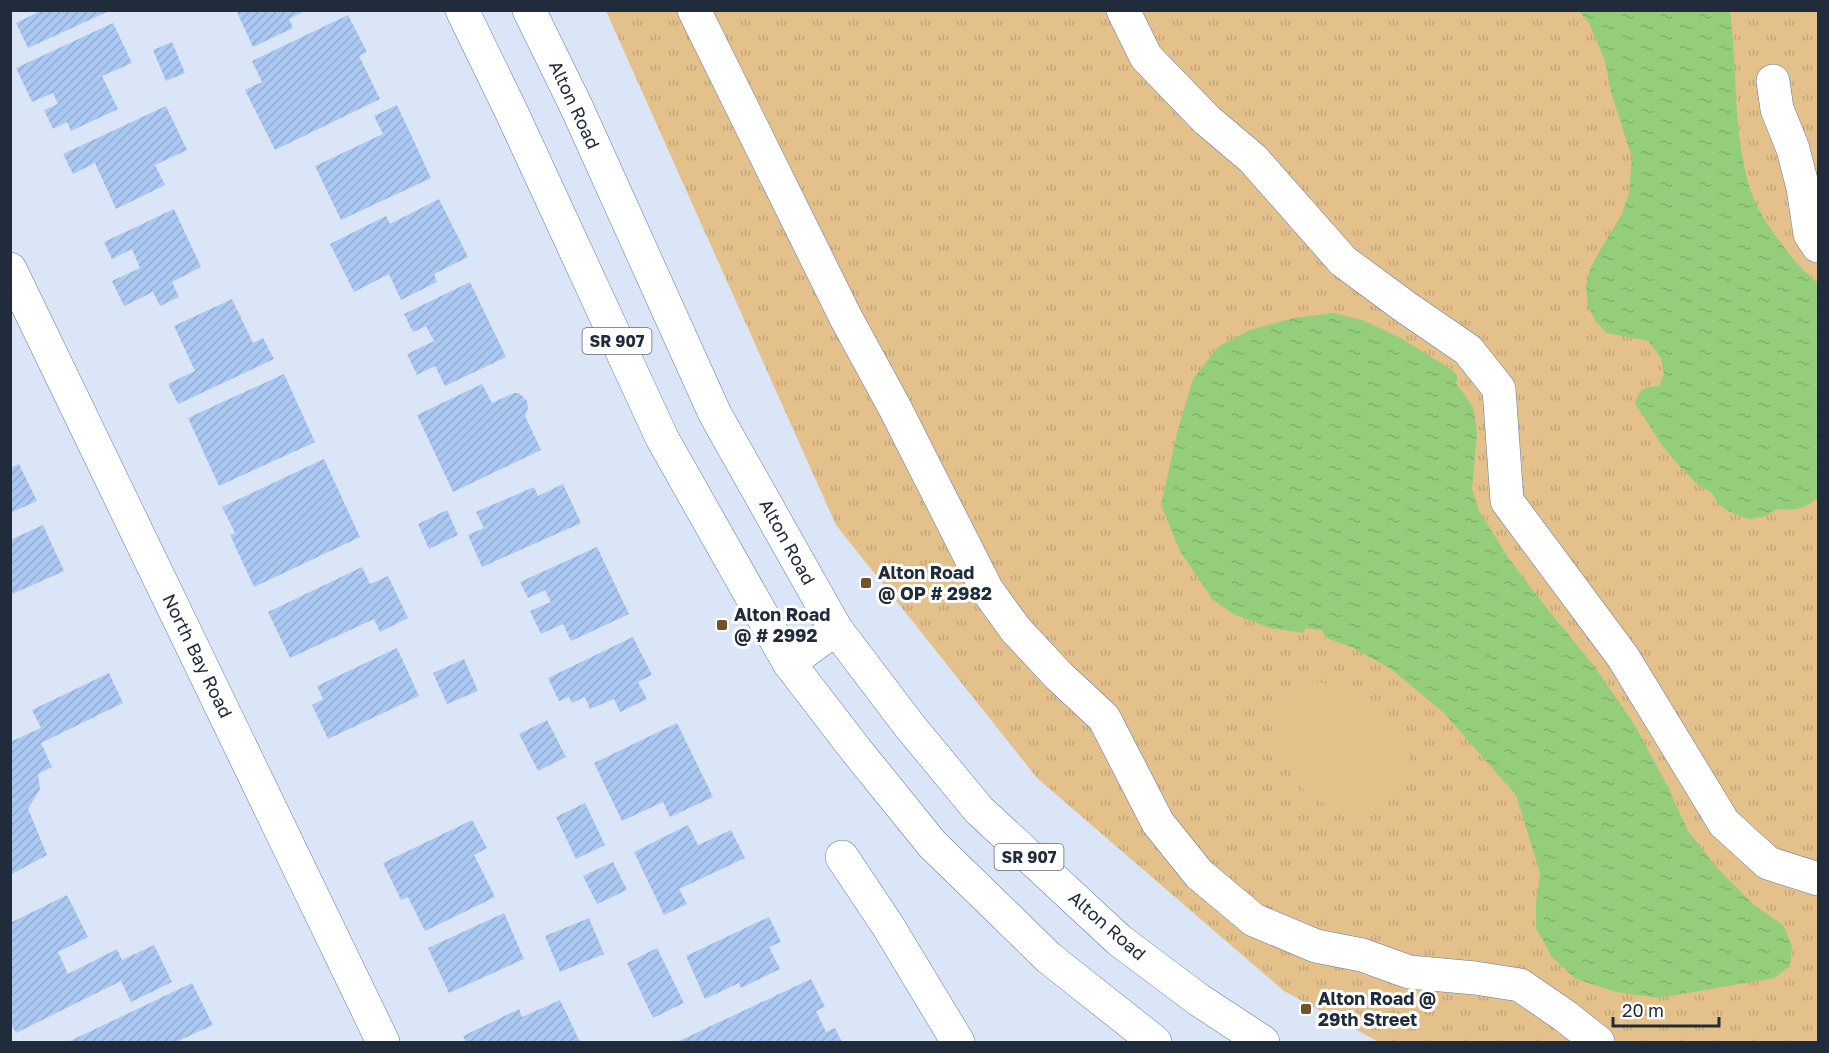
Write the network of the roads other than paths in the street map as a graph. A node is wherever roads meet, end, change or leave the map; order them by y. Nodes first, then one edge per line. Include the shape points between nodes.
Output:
1 (462, 10) edge
2 (529, 10) edge
3 (694, 10) edge
4 (1123, 10) edge
5 (1773, 81) dead end
6 (1818, 246) edge
7 (10, 268) edge
8 (836, 629) junction
9 (789, 663) junction
10 (842, 857) dead end
11 (1818, 879) edge
12 (383, 1042) edge
13 (958, 1042) edge
14 (1155, 1042) edge
15 (1263, 1042) edge
16 (1598, 1042) edge

1 - 9 main road, SR 907 via 662,438
2 - 8 main road, Alton Road / SR 907 via 715,414
3 - 16 main road via 846,318 987,590 1016,630 1104,718 1158,823 1199,874 1254,921 1316,946 1362,955 1409,972 1520,986
4 - 11 main road via 1146,57 1207,120 1253,159 1343,261 1468,350 1499,389 1507,501 1623,657 1724,823 1768,863
5 - 6 main road via 1777,109 1803,188 1810,234
7 - 12 main road, North Bay Road
8 - 9 main road
8 - 15 main road, Alton Road / SR 907 via 979,810 1119,940
9 - 14 main road, SR 907 via 933,844 1049,957
10 - 13 main road

